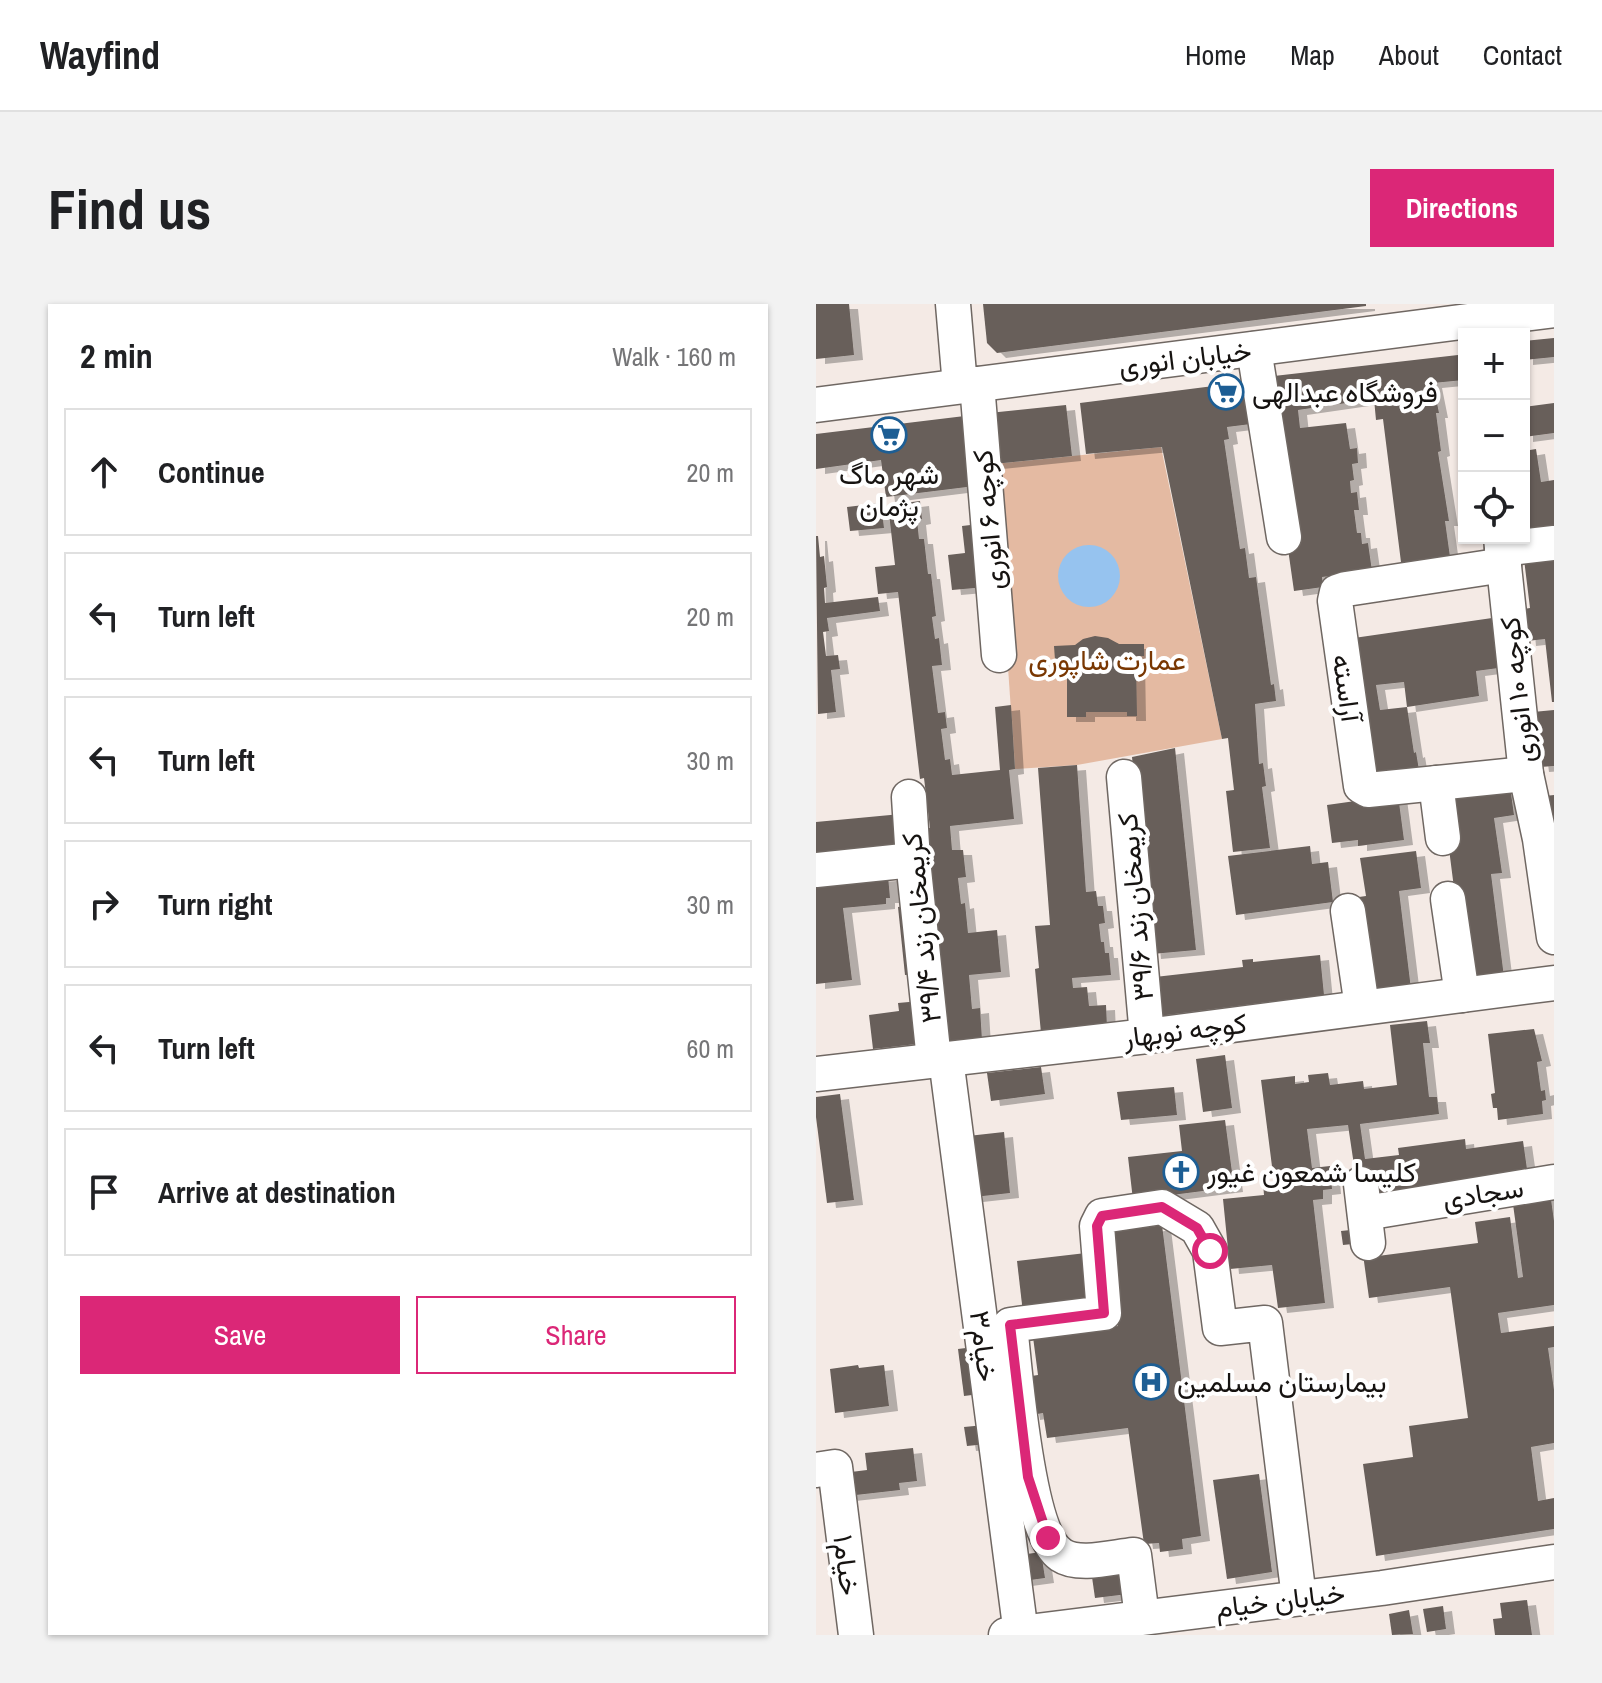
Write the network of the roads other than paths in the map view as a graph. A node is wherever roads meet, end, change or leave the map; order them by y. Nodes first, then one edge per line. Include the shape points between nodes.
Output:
1 (953, 304) edge
2 (1554, 310) edge
3 (1476, 320) edge
4 (1254, 349) junction
5 (969, 385) junction
6 (816, 405) edge
7 (1284, 537) dead end
8 (1554, 543) edge
9 (1502, 551) edge
10 (999, 655) dead end
11 (1526, 774) junction
12 (1124, 777) dead end
13 (1436, 783) junction
14 (909, 797) dead end
15 (1443, 838) dead end
16 (1547, 838) edge
17 (913, 860) junction
18 (816, 870) edge
19 (1448, 899) dead end
20 (1348, 911) dead end
21 (1554, 937) edge
22 (1554, 983) edge
23 (1462, 995) junction
24 (1362, 1007) junction
25 (1147, 1036) junction
26 (940, 1059) junction
27 (816, 1074) edge
28 (1554, 1182) edge
29 (1365, 1213) dead end
30 (816, 1470) edge
31 (1554, 1562) edge
32 (1299, 1598) junction
33 (1142, 1617) junction
34 (1191, 1623) edge
35 (1014, 1634) edge
36 (856, 1635) edge

1 - 5 street, کوچه ۶ انوری
2 - 3 street, خیابان انوری
3 - 4 street, خیابان انوری
4 - 5 street, خیابان انوری
4 - 7 street
5 - 6 street, خیابان انوری
5 - 10 street, کوچه ۶ انوری
8 - 9 street
9 - 11 street, کوچه ۱۰ انوری
9 - 13 street, آراسته via 1337,592 1361,786 1368,790
11 - 13 street, آراسته
11 - 16 street, کوچه ۱۰ انوری
12 - 25 street, کریمخان زند ۳۹/۶
13 - 15 street
14 - 17 street, کریمخان زند ۳۹/۴
16 - 21 street, کوچه ۱۰ انوری
17 - 18 street
17 - 26 street, کریمخان زند ۳۹/۴
19 - 23 street
20 - 24 street
22 - 23 street, کوچه نوبهار
23 - 24 street, کوچه نوبهار
24 - 25 street, کوچه نوبهار
25 - 26 street, کوچه نوبهار
26 - 27 street, کوچه نوبهار
26 - 35 street, خیام۳
28 - 29 street, سجادی
30 - 36 street, ۱خیام via 835,1467
31 - 32 street, خیابان خیام
32 - 33 street via 1265,1323 1220,1328 1210,1251 1197,1228 1162,1207 1102,1216 1097,1226 1104,1313 1010,1325 1028,1477 1048,1538 1061,1555 1078,1561 1134,1555
32 - 34 street, خیابان خیام
33 - 34 street, خیابان خیام
33 - 35 street, خیابان خیام

